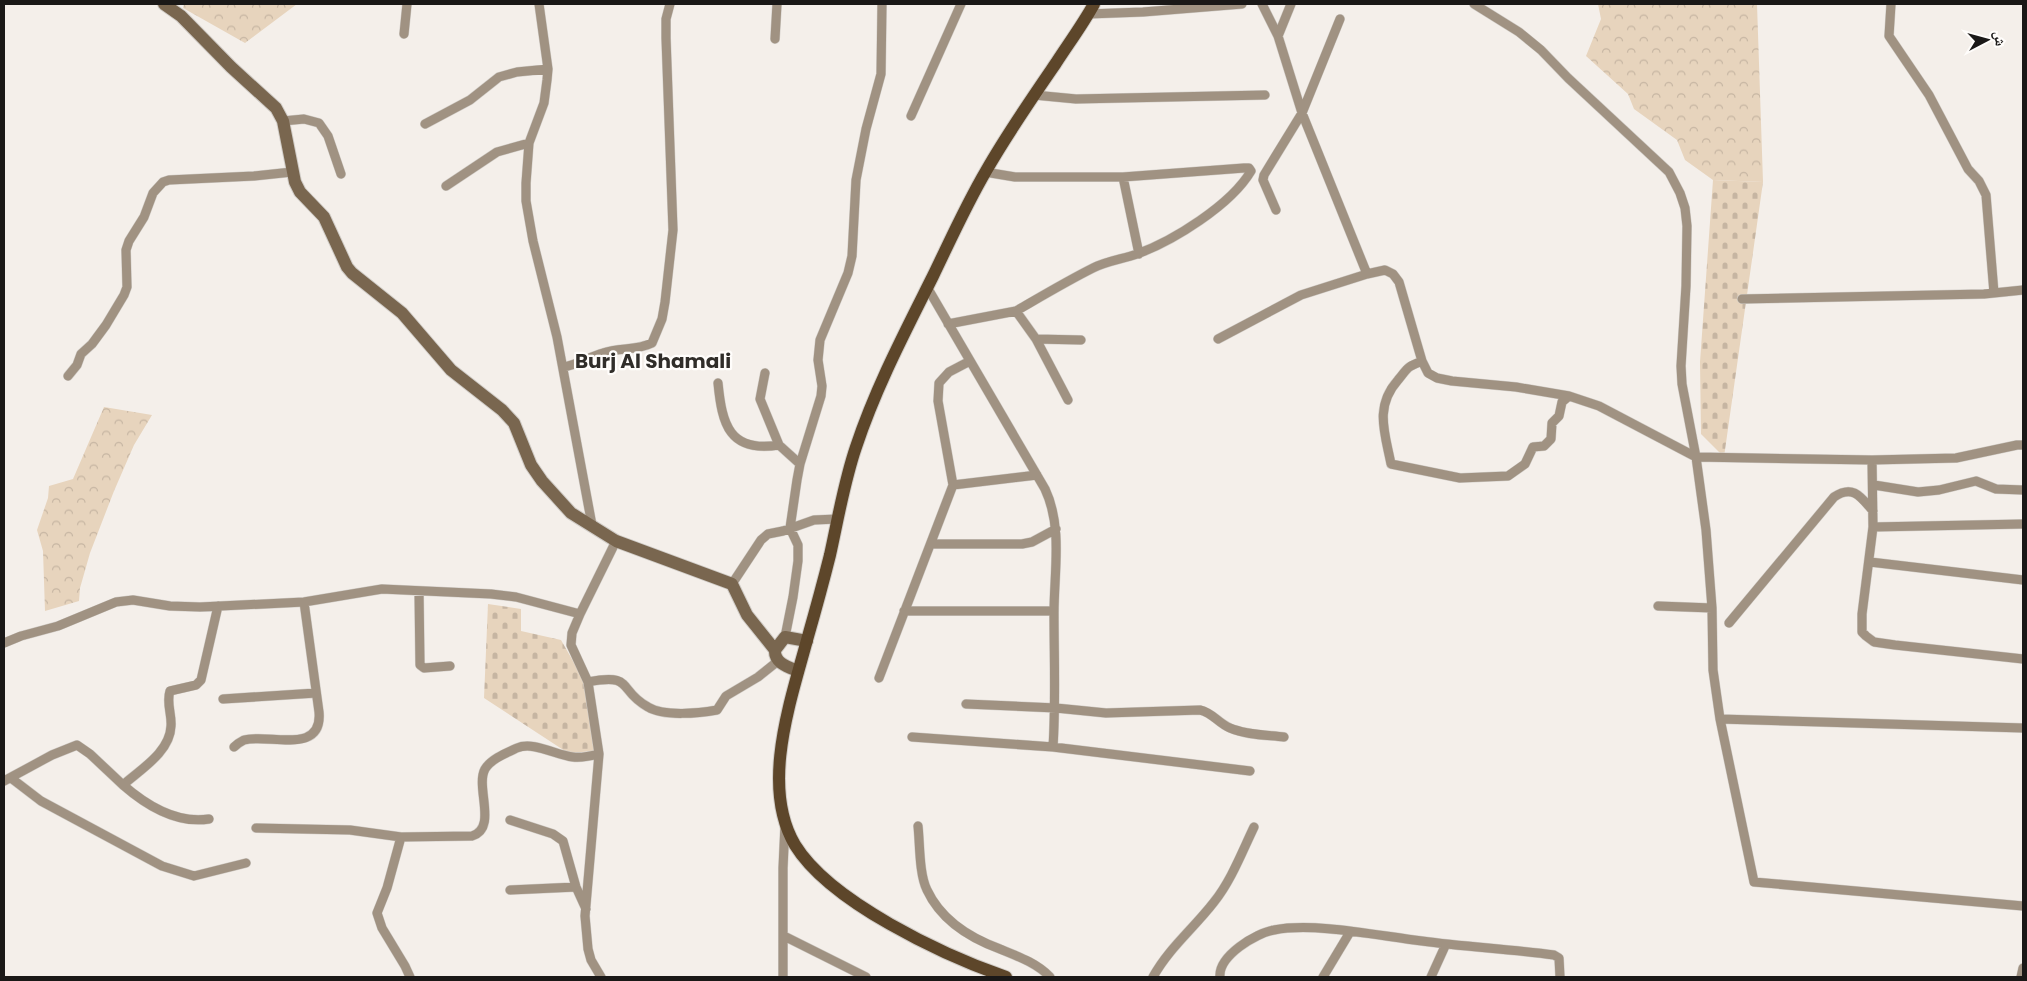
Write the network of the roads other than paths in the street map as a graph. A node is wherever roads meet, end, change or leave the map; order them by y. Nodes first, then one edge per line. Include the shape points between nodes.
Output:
1 (164, 4) edge
2 (407, 4) edge
3 (540, 4) edge
4 (670, 4) edge
5 (777, 4) edge
6 (882, 4) edge
7 (961, 4) edge
8 (1242, 4) edge
9 (1262, 4) edge
10 (1291, 4) edge
11 (1474, 4) edge
12 (1891, 4) edge
13 (1091, 9) edge
14 (1340, 20) dead end
15 (404, 34) dead end
16 (1278, 36) junction
17 (775, 39) dead end
18 (548, 69) junction
19 (1034, 95) junction
20 (1265, 95) dead end
21 (1302, 113) junction
22 (912, 116) dead end
23 (283, 121) junction
24 (425, 124) dead end
25 (530, 142) junction
26 (292, 172) junction
27 (985, 172) junction
28 (341, 174) dead end
29 (1123, 178) junction
30 (446, 186) dead end
31 (1276, 210) dead end
32 (1138, 254) junction
33 (1366, 274) junction
34 (928, 287) junction
35 (2023, 290) edge
36 (1994, 293) junction
37 (1742, 299) dead end
38 (1016, 310) junction
39 (948, 324) junction
40 (1036, 339) junction
41 (1218, 339) dead end
42 (1081, 340) dead end
43 (970, 361) junction
44 (1422, 362) junction
45 (562, 367) junction
46 (765, 373) dead end
47 (68, 376) dead end
48 (718, 383) dead end
49 (1569, 396) junction
50 (1068, 400) dead end
51 (778, 445) junction
52 (2023, 445) edge
53 (1696, 457) junction
54 (1872, 460) junction
55 (800, 464) junction
56 (1037, 474) junction
57 (952, 485) junction
58 (1874, 485) junction
59 (2023, 490) edge
60 (1873, 511) junction
61 (837, 519) junction
62 (2023, 524) edge
63 (592, 525) junction
64 (1874, 527) junction
65 (790, 528) junction
66 (1056, 529) junction
67 (616, 541) junction
68 (931, 544) junction
69 (1870, 562) junction
70 (2023, 580) edge
71 (732, 584) junction
72 (419, 592) junction
73 (304, 602) junction
74 (218, 606) junction
75 (1658, 606) dead end
76 (1712, 608) junction
77 (904, 611) junction
78 (1054, 611) junction
79 (580, 614) junction
80 (1729, 623) dead end
81 (785, 637) junction
82 (807, 641) junction
83 (4, 643) edge
84 (777, 655) junction
85 (2023, 659) edge
86 (450, 666) dead end
87 (798, 671) junction
88 (879, 678) dead end
89 (588, 682) junction
90 (316, 693) junction
91 (223, 699) dead end
92 (966, 704) dead end
93 (1056, 708) junction
94 (1720, 720) junction
95 (2023, 728) edge
96 (912, 737) dead end
97 (1284, 737) dead end
98 (234, 747) dead end
99 (1053, 747) junction
100 (599, 754) junction
101 (1250, 771) dead end
102 (7, 780) edge
103 (124, 785) junction
104 (210, 819) dead end
105 (510, 820) dead end
106 (785, 822) junction
107 (918, 826) dead end
108 (1254, 827) dead end
109 (256, 828) dead end
110 (401, 838) junction
111 (246, 863) dead end
112 (576, 887) junction
113 (510, 890) dead end
114 (2023, 906) edge
115 (586, 909) junction
116 (1350, 932) junction
117 (784, 936) junction
118 (1446, 944) junction
119 (2023, 968) edge
120 (410, 977) edge
121 (601, 977) edge
122 (784, 977) edge
123 (866, 977) edge
124 (1006, 977) edge
125 (1050, 977) edge
126 (1153, 977) edge
127 (1220, 977) edge
128 (1323, 977) edge
129 (1431, 977) edge
130 (1560, 977) edge
131 (2021, 977) edge

1 - 23 street via 181,16 270,101
2 - 15 street
3 - 18 street
4 - 45 street via 666,38 673,230 662,319 652,344 632,350 603,352 573,366
5 - 17 street
6 - 55 street via 881,74 856,180 852,256 820,340 821,396
7 - 22 street
8 - 13 street via 1143,12
9 - 16 street
10 - 16 street
11 - 53 street via 1541,50 1669,172 1680,193 1687,226 1682,384
12 - 36 street via 1889,36 1929,95 1968,169 1986,195
13 - 19 main road
14 - 21 street
16 - 21 street
18 - 24 street via 499,77 470,100
18 - 25 street via 544,103
19 - 20 street via 1076,99
19 - 27 main road
21 - 31 street via 1264,175 1263,180
21 - 33 street
23 - 26 street
23 - 28 street via 319,123 328,136
25 - 30 street via 497,152
25 - 45 street via 526,183 528,215
26 - 47 street via 163,182 129,240 124,295
26 - 63 street via 300,192 327,222 352,273 402,313 452,370 514,423 531,465 542,480 571,513
27 - 29 street via 1015,177
27 - 34 main road
29 - 32 street
29 - 32 street via 1244,168 1250,171 1236,189 1210,212 1174,237
32 - 38 street via 1095,267
33 - 41 street via 1301,295
33 - 44 street via 1386,270 1394,274
34 - 39 street
34 - 61 main road via 887,371 855,448
35 - 36 street
36 - 37 street
38 - 39 street
38 - 40 street
39 - 43 street
40 - 42 street
40 - 50 street
43 - 56 street
43 - 57 street via 949,372 939,383 940,418
44 - 49 street via 1428,373 1438,378
44 - 49 street via 1407,367 1386,397 1383,415 1385,442 1392,464 1460,478 1508,476 1525,464 1533,447 1544,446 1551,439 1552,423 1562,402
45 - 63 street
46 - 51 street via 760,399
48 - 51 street via 723,419 734,435 756,447
49 - 53 street via 1616,414
51 - 55 street
52 - 54 street via 1956,458
53 - 54 street
53 - 76 street
54 - 58 street
55 - 65 street
56 - 57 street
56 - 66 street via 1050,500
57 - 68 street
58 - 59 street via 1918,492 1976,481 1996,489
58 - 60 street
60 - 64 street
60 - 80 street via 1857,494 1846,492 1834,498
61 - 65 street via 814,520
61 - 82 main road
62 - 64 street
63 - 67 street
64 - 69 street
65 - 71 street via 768,534 761,540
65 - 81 street via 798,545 798,561
66 - 68 street via 1022,544
66 - 78 street
67 - 71 street
67 - 79 street
68 - 77 street
69 - 70 street
69 - 85 street via 1862,632 1874,642
71 - 84 street via 747,615
72 - 73 street via 382,589
72 - 79 street via 507,596
72 - 86 street via 420,665 424,668
73 - 74 street
73 - 90 street
74 - 83 street via 170,606 126,600
74 - 103 street via 201,680 196,685 170,691 171,727 167,744
75 - 76 street
76 - 94 street via 1713,670
77 - 78 street
77 - 88 street
78 - 93 street
79 - 89 street via 571,645
81 - 82 street
81 - 84 street
82 - 87 main road
84 - 87 street
84 - 89 street via 758,677 726,696 717,710 702,713 648,708 622,681 615,679
87 - 106 main road via 785,725 781,759 779,785
89 - 100 street
90 - 91 street
90 - 98 street via 320,720 314,734 306,738 245,740
92 - 93 street
93 - 97 street via 1129,714 1200,710 1231,729
93 - 99 street
94 - 95 street
94 - 114 street via 1754,882
96 - 99 street
99 - 101 street
100 - 110 street via 576,758 529,746 519,747 493,761 484,773 484,826 477,835
100 - 115 street
102 - 103 street via 52,755 78,745
102 - 111 street via 162,866 194,876
103 - 104 street via 147,804 168,813 194,821
105 - 112 street via 559,837 566,847
106 - 117 street
106 - 124 main road via 795,844 812,866 851,898 919,940
107 - 125 street via 926,890 942,912 967,934 1036,965
108 - 126 street via 1214,902 1171,950
109 - 110 street via 350,830
110 - 120 street via 378,917
112 - 113 street
112 - 115 street
115 - 121 street via 588,949
116 - 118 street
116 - 127 street via 1288,928 1259,934 1230,955 1221,968
116 - 128 street
117 - 122 street
117 - 123 street
118 - 129 street
118 - 130 street via 1554,955 1559,958
119 - 131 street

